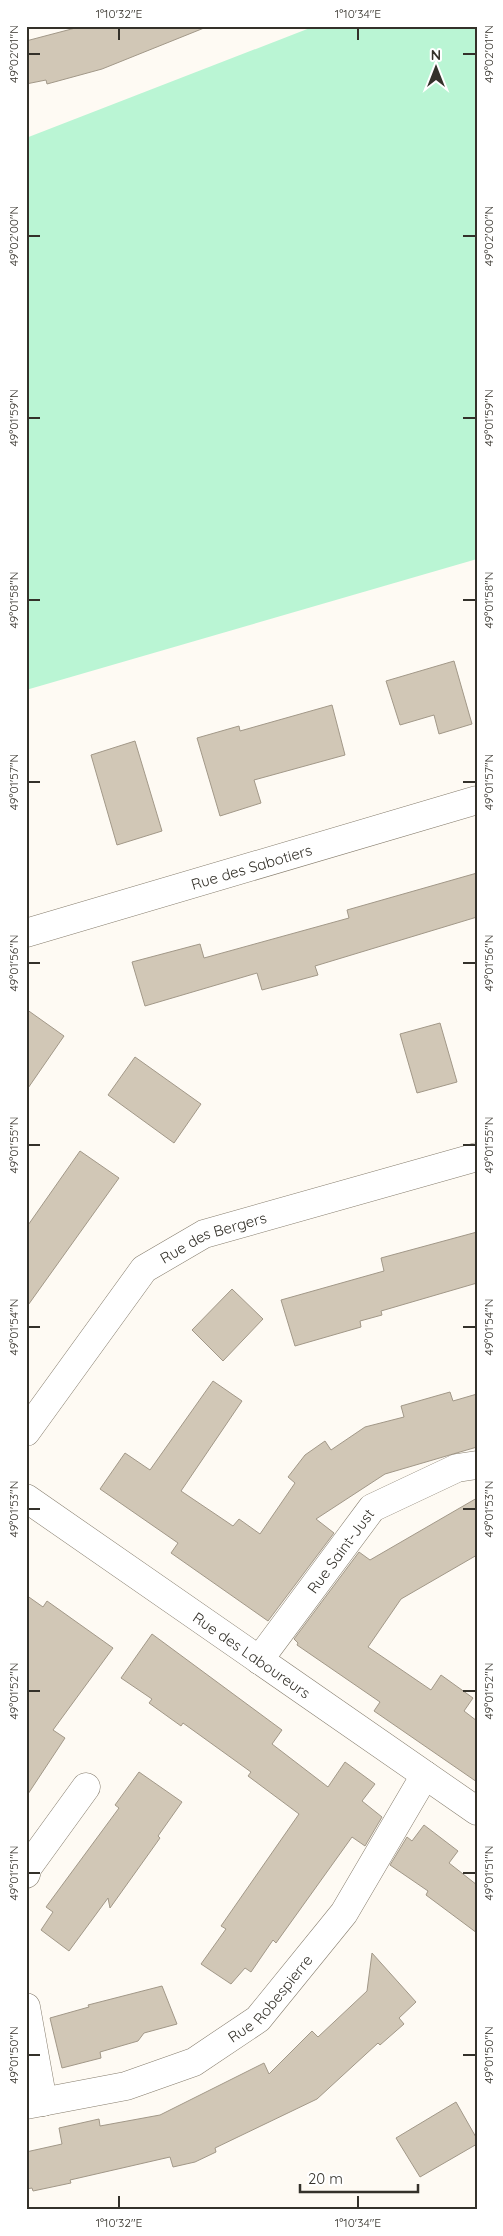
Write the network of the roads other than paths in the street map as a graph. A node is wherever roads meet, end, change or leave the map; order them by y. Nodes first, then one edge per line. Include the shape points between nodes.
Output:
1 (477, 800) edge
2 (26, 933) edge
3 (477, 1156) edge
4 (26, 1432) edge
5 (477, 1465) edge
6 (26, 1498) edge
7 (259, 1660) junction
8 (425, 1775) junction
9 (86, 1787) dead end
10 (477, 1811) edge
11 (26, 1874) edge
12 (26, 2007) edge
13 (34, 2104) edge

1 - 2 street, Rue des Sabotiers
3 - 4 street, Rue des Bergers via 204,1234 144,1269
5 - 7 street, Rue Saint-Just via 457,1468 372,1508
6 - 7 street, Rue des Laboureurs
7 - 8 street, Rue des Laboureurs
8 - 10 street, Rue des Laboureurs
8 - 13 street, Rue Robespierre via 344,1913 258,2019 194,2062 126,2086
9 - 11 street
12 - 13 street

